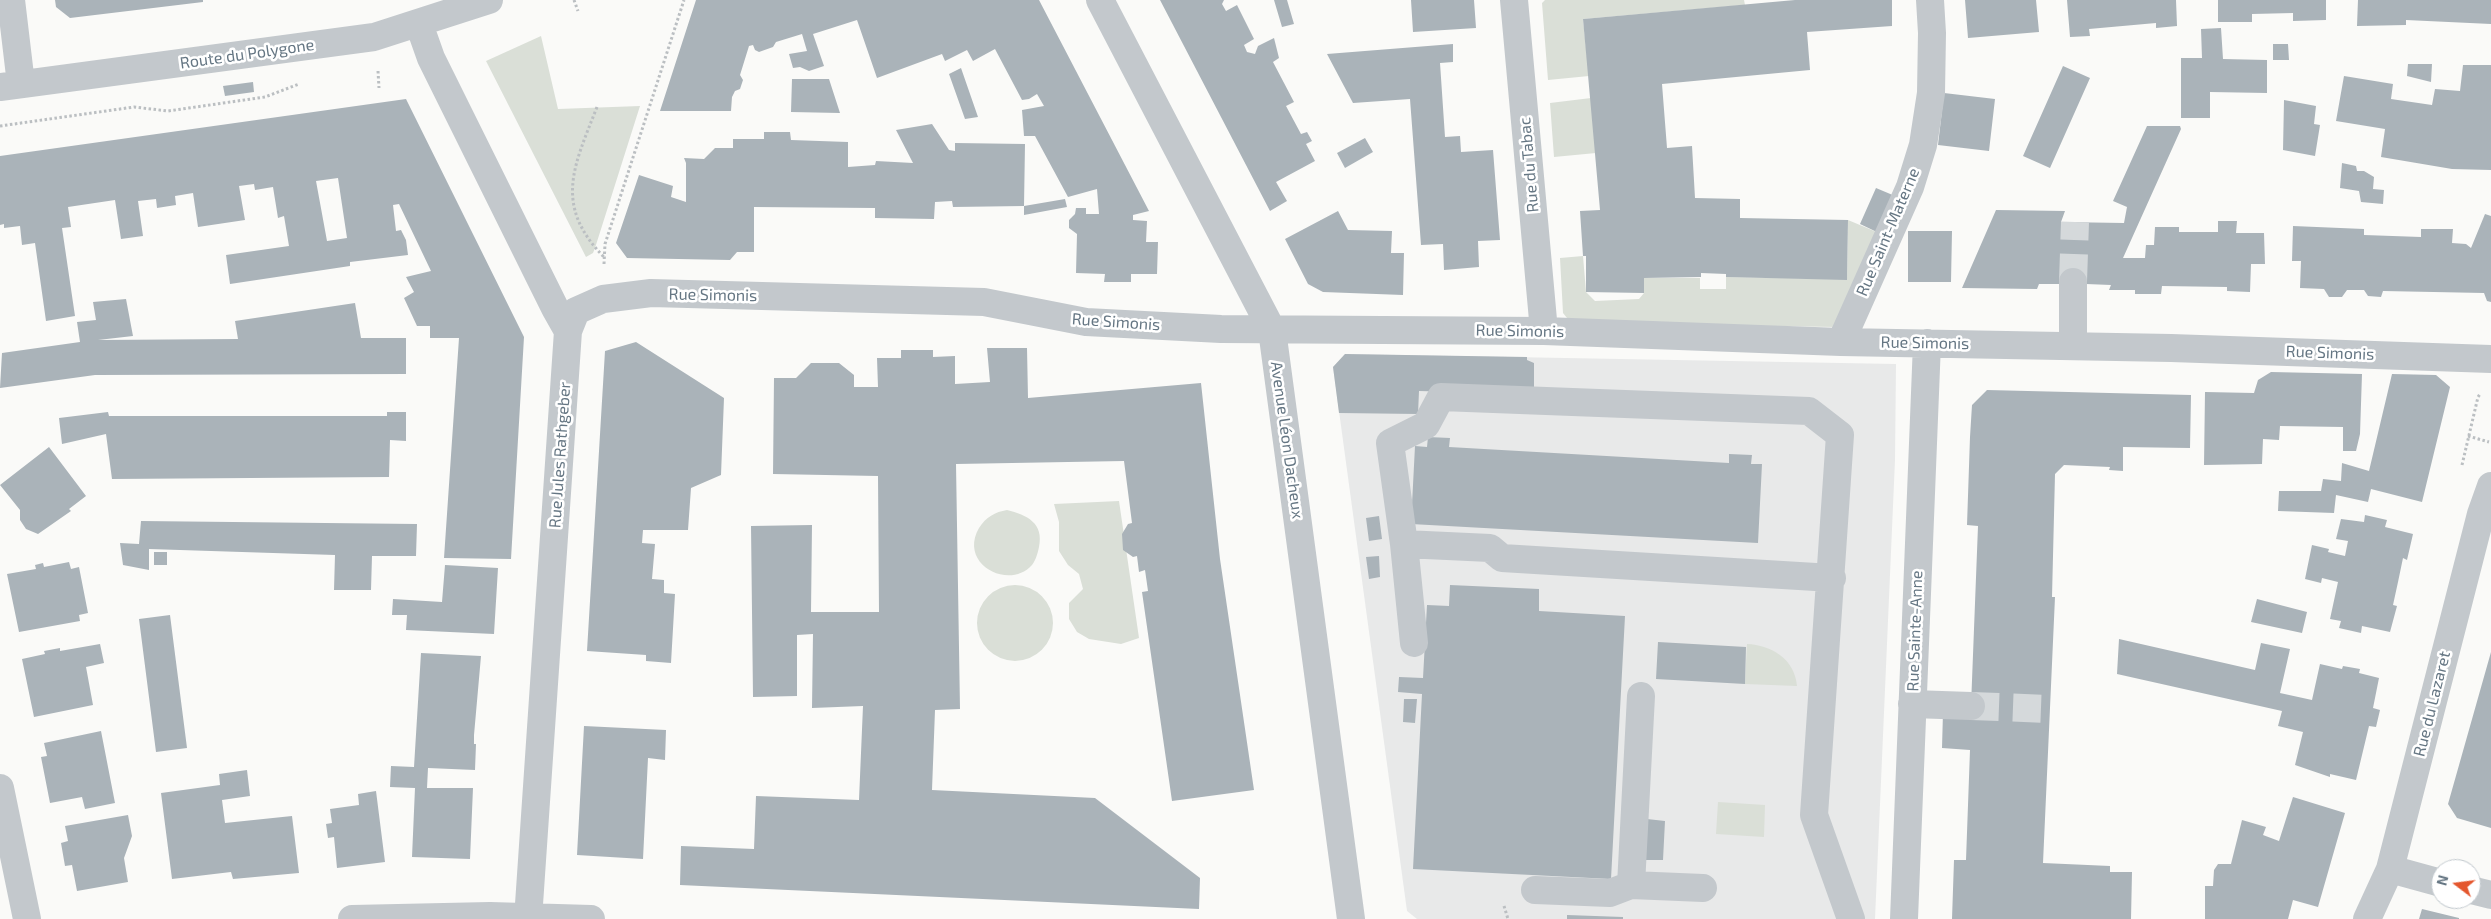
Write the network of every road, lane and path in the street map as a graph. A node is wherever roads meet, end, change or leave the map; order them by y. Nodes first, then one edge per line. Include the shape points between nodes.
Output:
1 (11, 0) edge
2 (489, 0) edge
3 (574, 0) edge
4 (684, 0) edge
5 (1100, 0) edge
6 (1514, 0) edge
7 (1930, 0) edge
8 (578, 11) dead end
9 (419, 24) junction
10 (11, 86) edge
11 (597, 108) dead end
12 (604, 257) junction
13 (604, 266) dead end
14 (2073, 282) tunnel mouth
15 (568, 330) junction
16 (1272, 330) junction
17 (1544, 330) junction
18 (1841, 342) junction
19 (1927, 343) junction
20 (2073, 346) junction
21 (2491, 359) edge
22 (2468, 436) dead end
23 (2489, 442) dead end
24 (2491, 486) edge
25 (1404, 544) junction
26 (1832, 578) junction
27 (1414, 643) dead end
28 (1641, 696) dead end
29 (1912, 704) junction
30 (1971, 706) tunnel mouth
31 (0, 788) edge
32 (2390, 869) junction
33 (2431, 879) edge
34 (1631, 885) junction
35 (1703, 888) dead end
36 (1535, 890) dead end
37 (1504, 910) dead end
38 (528, 918) edge
39 (27, 919) edge
40 (352, 919) edge
41 (591, 919) edge
42 (1351, 919) edge
43 (1508, 919) edge
44 (1851, 919) edge
45 (1904, 919) edge
46 (2368, 919) edge

1 - 10 street
2 - 9 street, Route du Polygone
3 - 8 path
4 - 12 path via 605,244
5 - 16 street, Avenue Léon Dacheux
6 - 17 street, Rue du Tabac
7 - 18 street, Rue Saint-Materne via 1932,93 1923,144 1910,187
9 - 10 street, Route du Polygone via 374,37
9 - 15 street via 431,58 554,308
11 - 12 path via 574,172 571,197 589,242
12 - 13 path
14 - 20 street
15 - 16 street, Rue Simonis via 576,311 603,299 652,294 984,302 1086,322
15 - 38 street, Rue Jules Rathgeber
16 - 17 street, Rue Simonis
16 - 42 street, Avenue Léon Dacheux
17 - 18 street, Rue Simonis
18 - 19 street, Rue Simonis
19 - 20 street, Rue Simonis
19 - 29 street, Rue Sainte-Anne
20 - 21 street, Rue Simonis
22 - 23 path
24 - 32 street, Rue du Lazaret via 2481,514
25 - 26 street via 1490,548 1502,558
25 - 26 street via 1390,443 1426,425 1441,398 1809,411 1840,435
25 - 27 street
26 - 44 street via 1814,815
28 - 34 street
29 - 30 street
29 - 45 street, Rue Sainte-Anne
31 - 39 street
32 - 33 street
32 - 46 street, Rue du Lazaret
34 - 35 street
34 - 36 street via 1610,893
37 - 43 path
38 - 40 street
38 - 41 street

